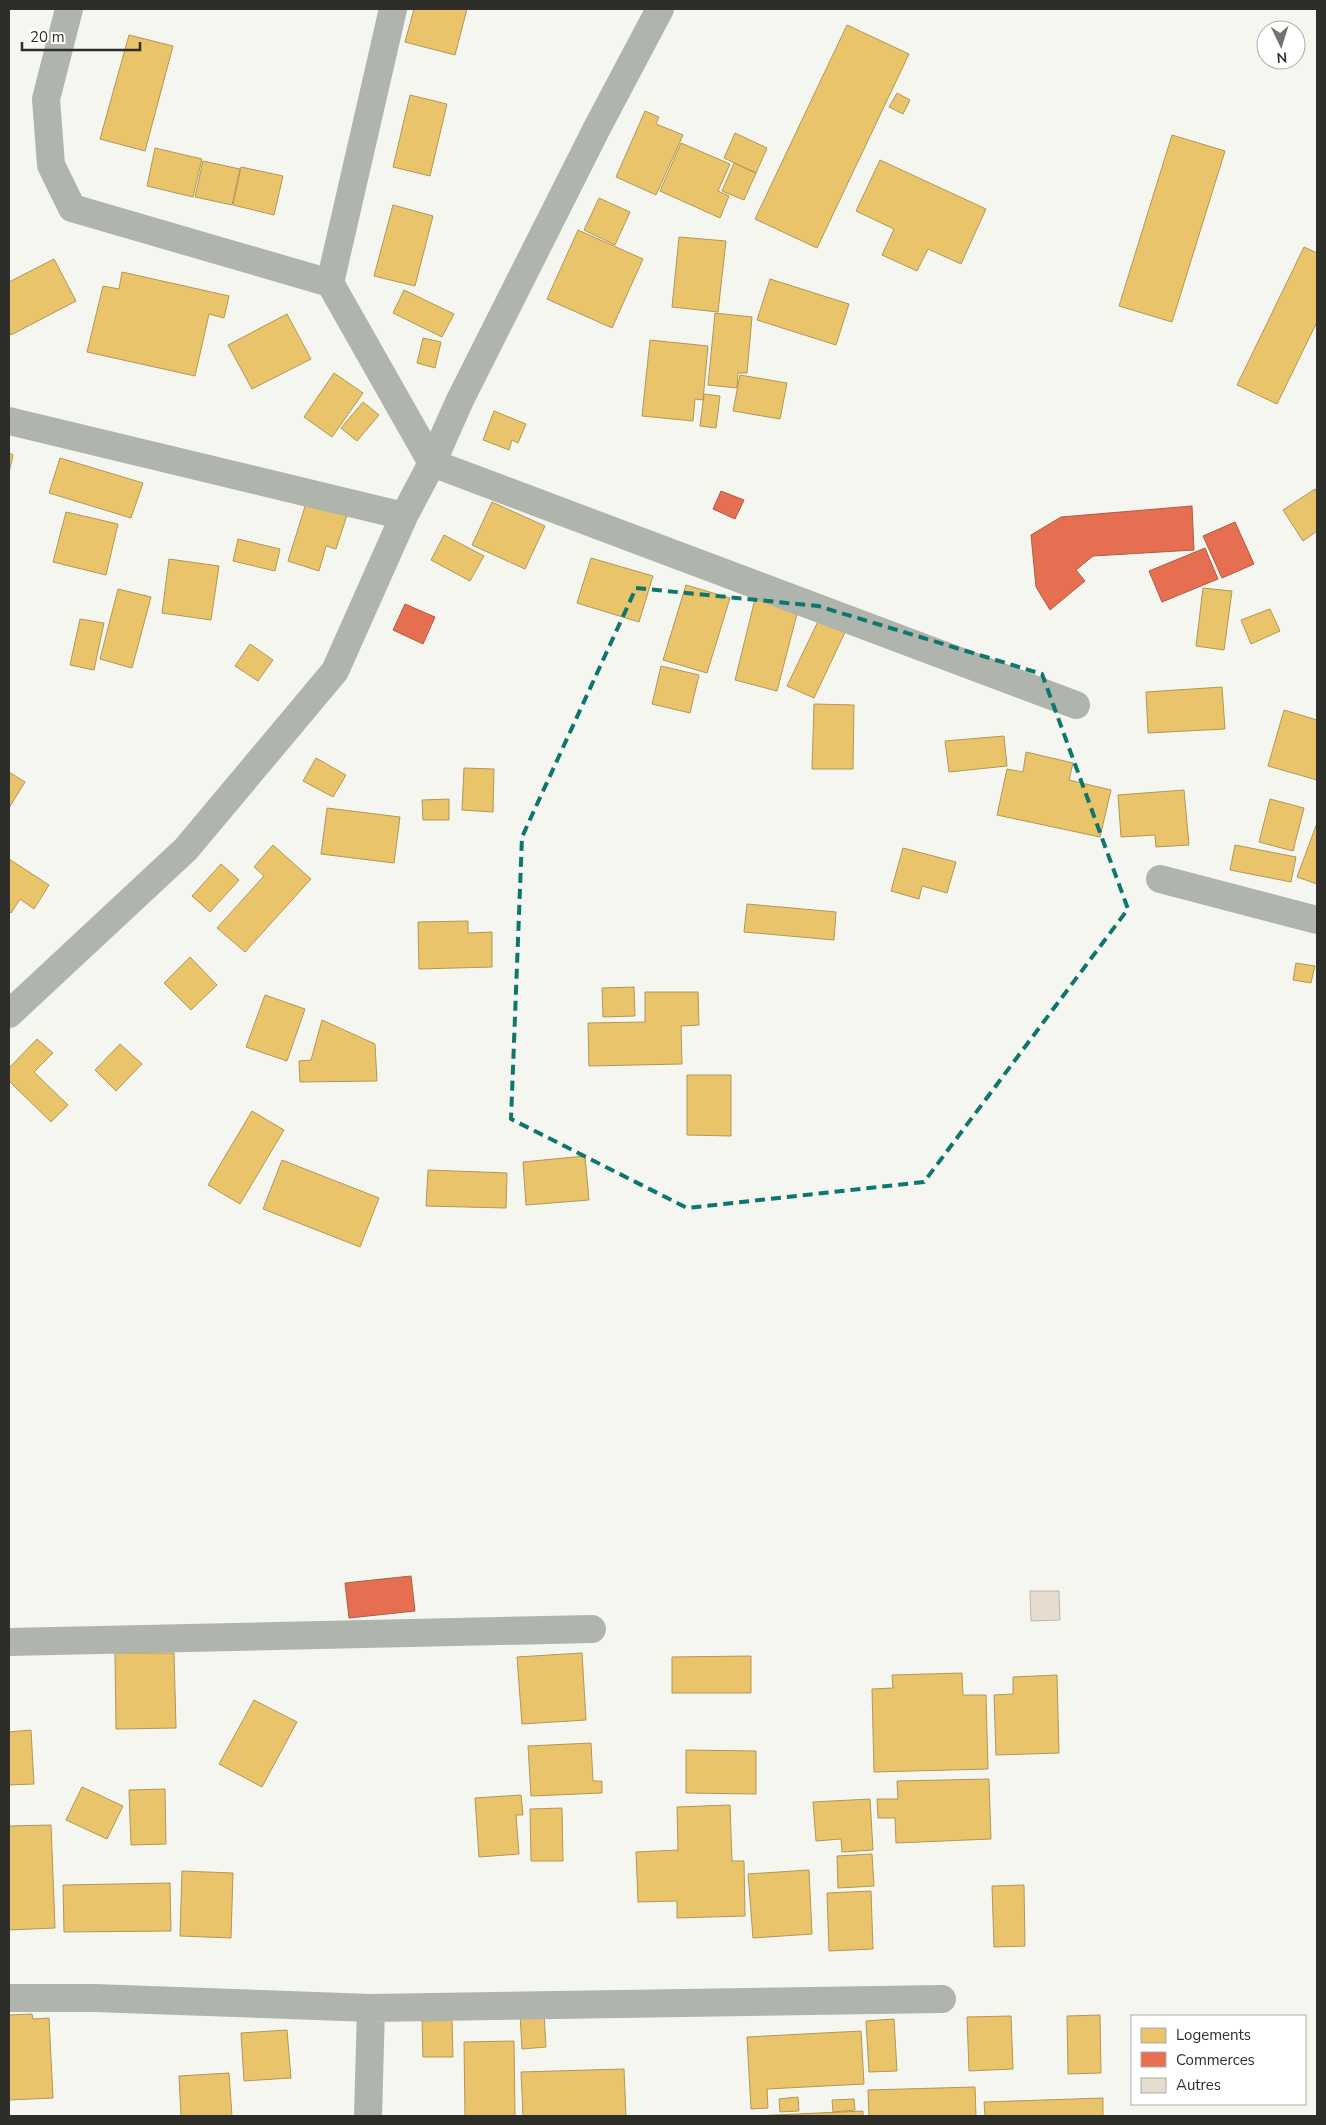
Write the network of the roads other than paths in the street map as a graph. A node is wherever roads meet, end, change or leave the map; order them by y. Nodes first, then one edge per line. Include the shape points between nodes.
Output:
1 (69, 9) edge
2 (393, 9) edge
3 (660, 9) edge
4 (330, 283) junction
5 (9, 421) edge
6 (432, 463) junction
7 (404, 516) junction
8 (1076, 705) dead end
9 (1160, 879) dead end
10 (1317, 920) edge
11 (9, 1014) edge
12 (592, 1629) dead end
13 (9, 1642) edge
14 (9, 1998) edge
15 (942, 1999) dead end
16 (371, 2008) junction
17 (368, 2116) edge

1 - 4 street via 46,100 51,165 72,208
2 - 4 street
3 - 6 street via 460,400
4 - 6 street
5 - 7 street
6 - 7 street
6 - 8 street
7 - 11 street via 335,672 186,849
9 - 10 street
12 - 13 street
14 - 16 street via 104,1998
15 - 16 street
16 - 17 street

